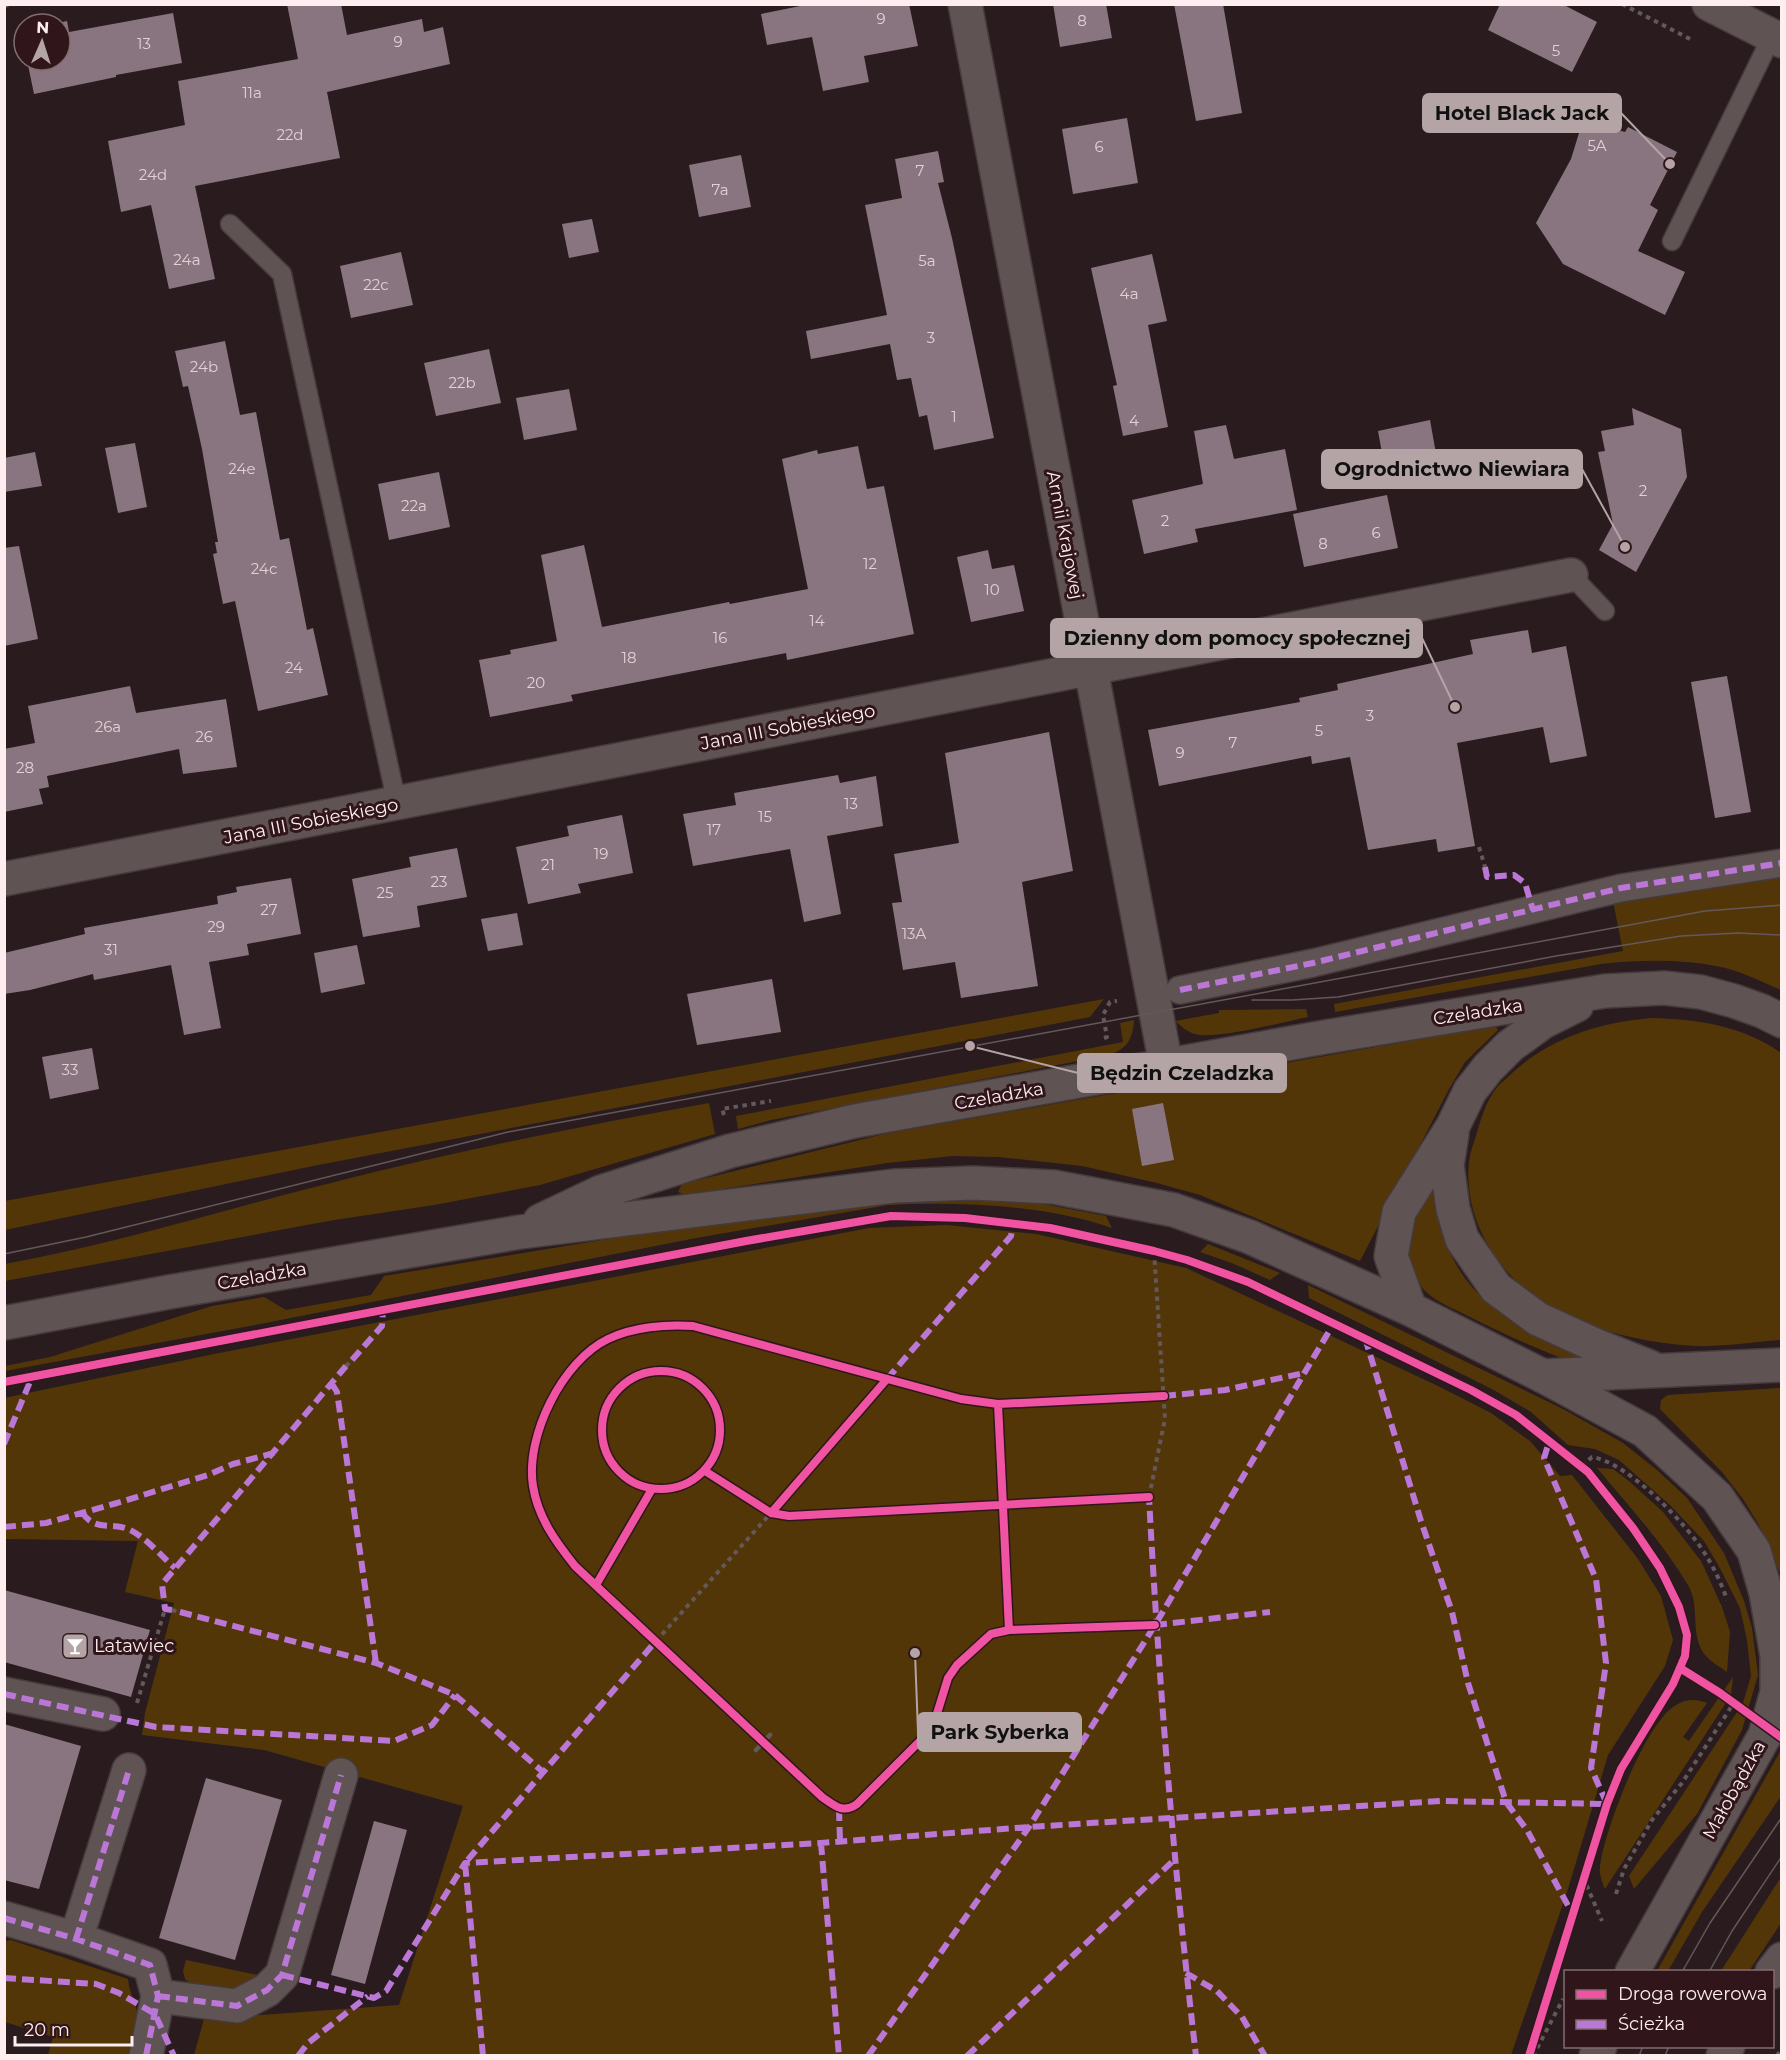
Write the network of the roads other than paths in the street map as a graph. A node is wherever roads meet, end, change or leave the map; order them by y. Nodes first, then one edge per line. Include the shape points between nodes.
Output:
1 (966, 4) edge
2 (1709, 4) edge
3 (1777, 39) edge
4 (230, 224) dead end
5 (1672, 241) dead end
6 (1570, 575) joint
7 (1605, 610) dead end
8 (1090, 668) junction
9 (397, 804) junction
10 (1782, 863) edge
11 (4, 879) edge
12 (1605, 991) junction
13 (1166, 992) junction
14 (1782, 1021) edge
15 (1166, 1065) junction
16 (1453, 1126) junction
17 (520, 1232) junction
18 (1410, 1309) junction
19 (4, 1323) edge
20 (1782, 1365) edge
21 (1663, 1372) junction
22 (1543, 1376) junction
23 (4, 1694) edge
24 (103, 1714) dead end
25 (129, 1770) dead end
26 (341, 1775) dead end
27 (4, 1918) edge
28 (76, 1939) junction
29 (1633, 1970) edge
30 (158, 1996) junction
31 (146, 2055) edge

1 - 8 street, Armii Krajowej
2 - 3 street
3 - 5 lane
4 - 9 lane via 282,274
6 - 7 lane
6 - 8 street, Jana III Sobieskiego
8 - 9 street, Jana III Sobieskiego
8 - 13 street, Armii Krajowej
9 - 11 street, Jana III Sobieskiego
10 - 13 street via 1621,888 1313,963
12 - 14 street via 1664,988 1701,992
12 - 15 street, Czeladzka
12 - 16 street, Czeladzka via 1543,1022 1510,1046 1470,1091
13 - 15 street, Armii Krajowej
15 - 17 street, Czeladzka via 775,1139 600,1192
16 - 18 street, Czeladzka via 1399,1212 1391,1256
16 - 21 street, Czeladzka via 1447,1165 1453,1209 1462,1239 1496,1288 1538,1319
17 - 18 street, Czeladzka via 894,1186 973,1183 1054,1187 1174,1210 1250,1237
17 - 19 street, Czeladzka
18 - 22 street, Małobądzka
20 - 21 street
21 - 22 street
22 - 29 street, Małobądzka via 1645,1431 1717,1497 1754,1551 1777,1656 1777,1692 1765,1735
23 - 24 street
25 - 28 street
26 - 30 street via 282,1975 267,1990 237,2006
27 - 28 street
28 - 30 street via 150,1965
30 - 31 street

